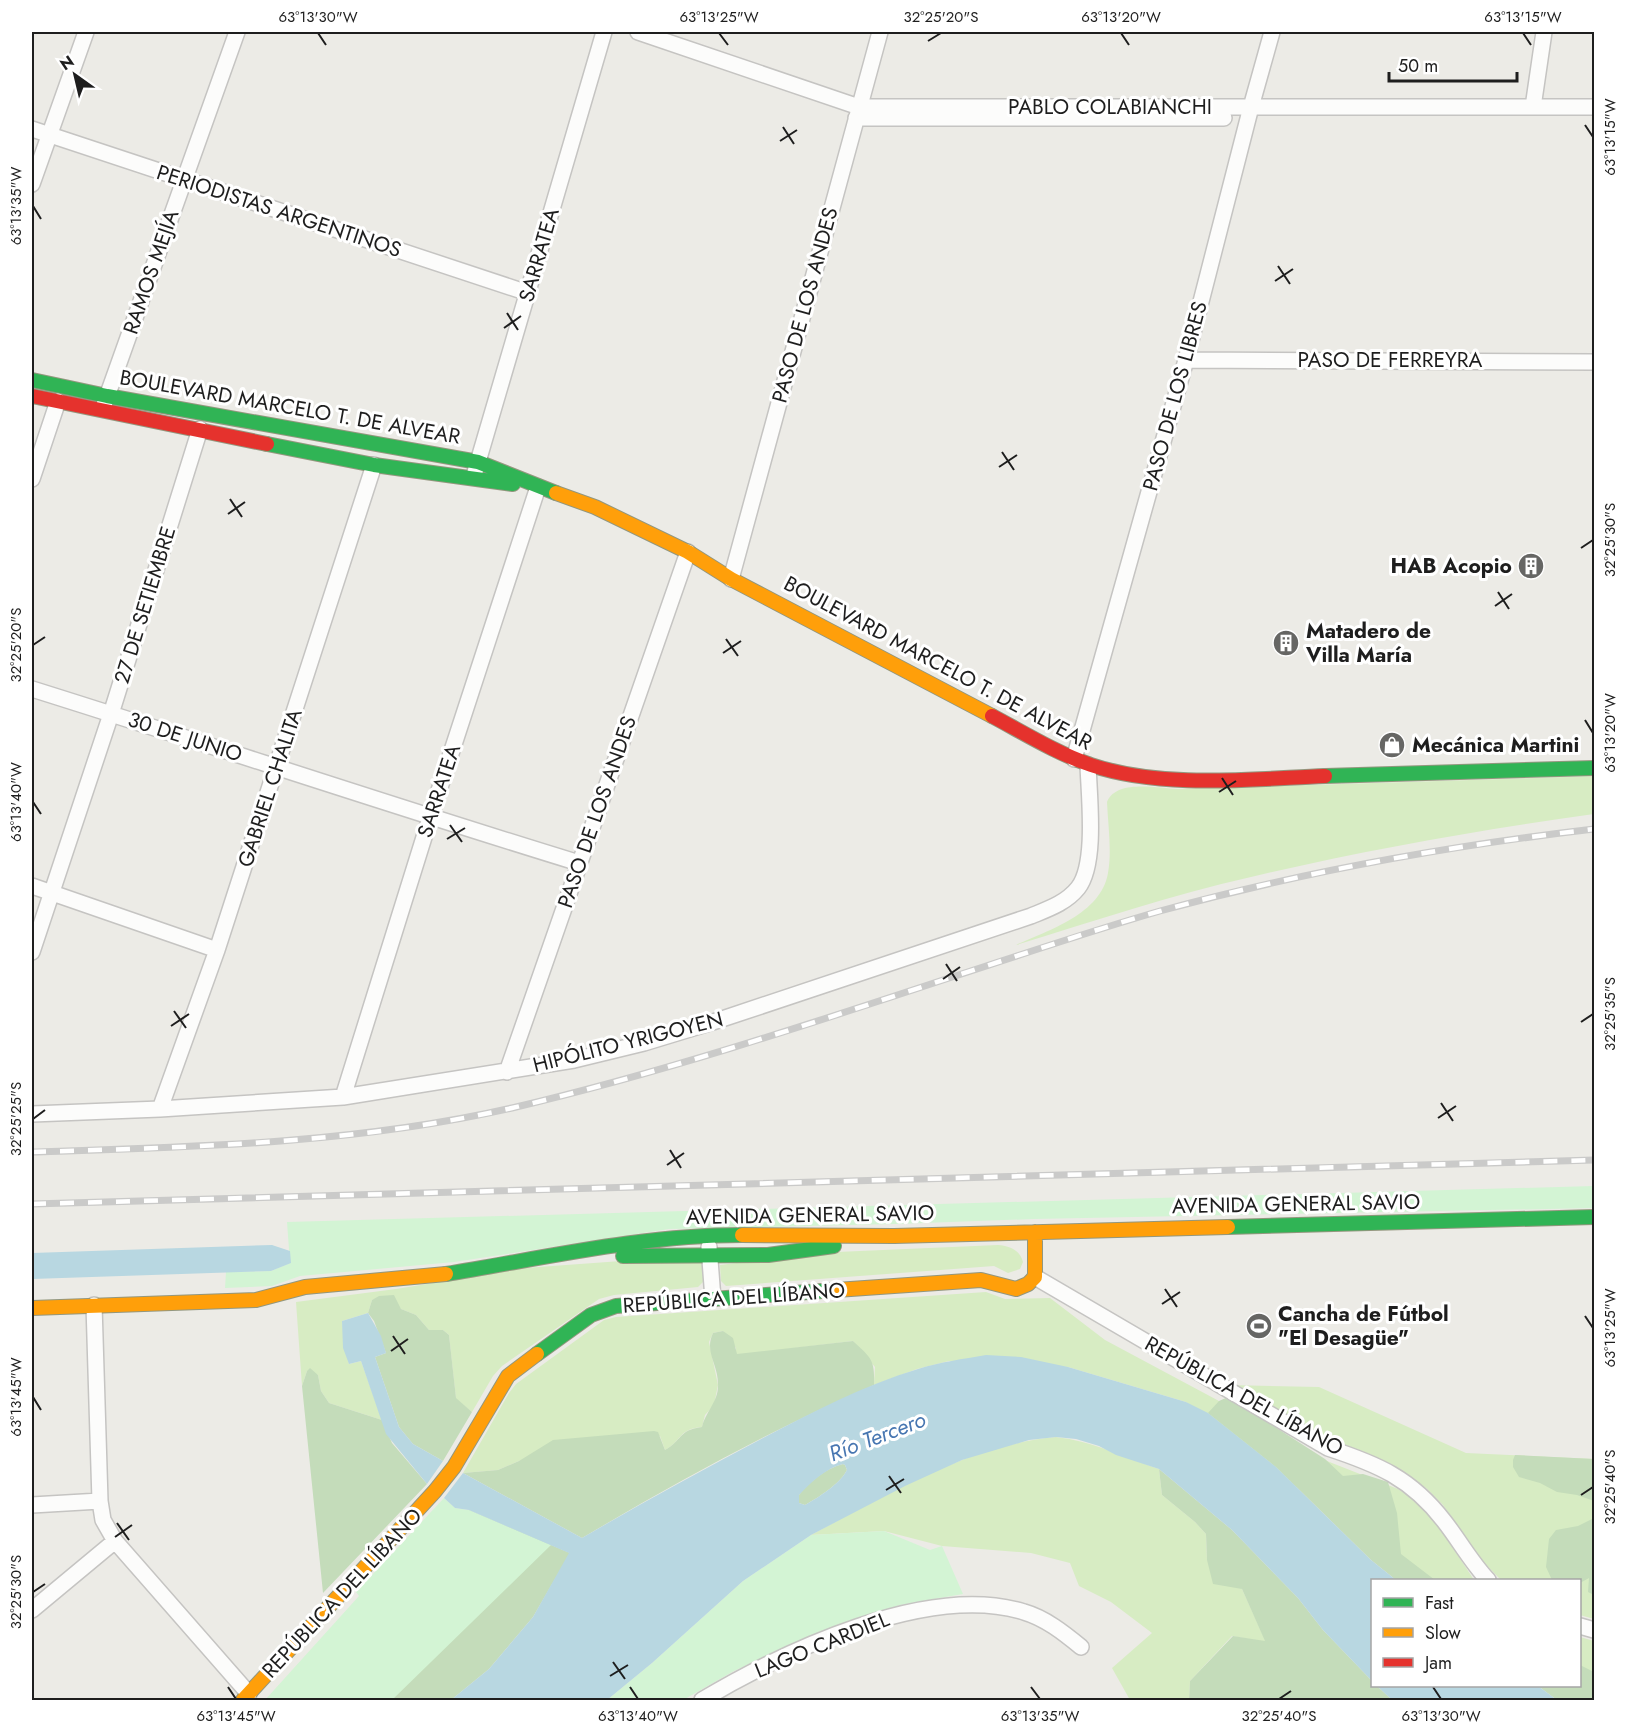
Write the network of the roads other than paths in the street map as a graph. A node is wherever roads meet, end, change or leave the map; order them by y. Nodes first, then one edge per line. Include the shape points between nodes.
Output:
1 (86, 32) edge
2 (237, 32) edge
3 (604, 32) edge
4 (638, 32) edge
5 (880, 32) edge
6 (1272, 32) edge
7 (1544, 32) edge
8 (1251, 107) junction
9 (1533, 107) junction
10 (1594, 107) edge
11 (857, 113) junction
12 (1224, 118) dead end
13 (32, 129) edge
14 (50, 135) junction
15 (183, 180) junction
16 (32, 184) edge
17 (528, 293) junction
18 (1186, 360) junction
19 (1594, 362) edge
20 (32, 380) edge
21 (32, 396) edge
22 (58, 401) junction
23 (105, 403) junction
24 (200, 429) junction
25 (478, 462) junction
26 (374, 465) junction
27 (32, 479) edge
28 (473, 479) junction
29 (538, 487) junction
30 (688, 552) junction
31 (731, 579) junction
32 (32, 689) edge
33 (111, 714) junction
34 (1081, 762) junction
35 (278, 767) junction
36 (1594, 768) edge
37 (430, 818) junction
38 (579, 863) junction
39 (32, 886) edge
40 (50, 893) junction
41 (217, 950) junction
42 (32, 952) edge
43 (507, 1072) junction
44 (343, 1097) junction
45 (160, 1110) junction
46 (32, 1114) edge
47 (1594, 1217) edge
48 (1035, 1232) junction
49 (709, 1235) junction
50 (894, 1236) junction
51 (710, 1254) junction
52 (529, 1261) junction
53 (1035, 1277) junction
54 (713, 1299) junction
55 (94, 1305) junction
56 (32, 1308) edge
57 (100, 1501) junction
58 (32, 1505) edge
59 (115, 1541) junction
60 (1487, 1579) edge
61 (32, 1610) edge
62 (1081, 1647) dead end
63 (246, 1697) edge
64 (702, 1701) edge

1 - 14 street
2 - 15 street, RAMOS MEJÍA
3 - 17 street, SARRATEA
4 - 11 street, PABLO COLABIANCHI
5 - 11 street, PASO DE LOS ANDES
6 - 8 street, PASO DE LOS LIBRES
7 - 9 street
8 - 9 street, PABLO COLABIANCHI
8 - 11 street, PABLO COLABIANCHI
8 - 18 street, PASO DE LOS LIBRES
9 - 10 street, PABLO COLABIANCHI
11 - 12 street
11 - 31 street, PASO DE LOS ANDES
13 - 14 street, PERIODISTAS ARGENTINOS
14 - 15 street, PERIODISTAS ARGENTINOS
14 - 16 street
15 - 17 street, PERIODISTAS ARGENTINOS
15 - 23 street, RAMOS MEJÍA
17 - 25 street, SARRATEA
18 - 19 street, PASO DE FERREYRA
18 - 34 street, PASO DE LOS LIBRES
20 - 23 main road, BOULEVARD MARCELO T. DE ALVEAR
21 - 22 main road, BOULEVARD MARCELO T. DE ALVEAR
22 - 23 main road, BOULEVARD MARCELO T. DE ALVEAR
22 - 27 street
23 - 24 main road, BOULEVARD MARCELO T. DE ALVEAR
23 - 25 main road, BOULEVARD MARCELO T. DE ALVEAR
24 - 26 main road, BOULEVARD MARCELO T. DE ALVEAR
24 - 33 street, 27 DE SETIEMBRE
25 - 28 street, SARRATEA
25 - 29 main road, BOULEVARD MARCELO T. DE ALVEAR
26 - 28 main road, BOULEVARD MARCELO T. DE ALVEAR
26 - 35 street, GABRIEL CHALITA
28 - 29 main road, BOULEVARD MARCELO T. DE ALVEAR
29 - 30 main road, BOULEVARD MARCELO T. DE ALVEAR via 595,507
29 - 37 street, SARRATEA
30 - 31 main road, BOULEVARD MARCELO T. DE ALVEAR
30 - 38 street, PASO DE LOS ANDES
31 - 34 main road, BOULEVARD MARCELO T. DE ALVEAR
32 - 33 street, 30 DE JUNIO
33 - 35 street, 30 DE JUNIO
33 - 40 street, 27 DE SETIEMBRE
34 - 36 main road, BOULEVARD MARCELO T. DE ALVEAR via 1107,771 1179,779
34 - 43 street, HIPÓLITO YRIGOYEN via 1090,837 1087,868 1078,888 1054,907 713,1022 608,1052
35 - 37 street, 30 DE JUNIO
35 - 41 street, GABRIEL CHALITA
37 - 38 street, 30 DE JUNIO
37 - 44 street, SARRATEA
38 - 43 street, PASO DE LOS ANDES
39 - 40 street
40 - 41 street
40 - 42 street, 27 DE SETIEMBRE
41 - 45 street, GABRIEL CHALITA
43 - 44 street, HIPÓLITO YRIGOYEN
44 - 45 street, HIPÓLITO YRIGOYEN
45 - 46 street, HIPÓLITO YRIGOYEN
47 - 48 main road, AVENIDA GENERAL SAVIO
48 - 50 main road, AVENIDA GENERAL SAVIO
48 - 53 main road
49 - 50 main road, AVENIDA GENERAL SAVIO
49 - 51 street
49 - 52 main road, AVENIDA GENERAL SAVIO via 657,1239
50 - 51 main road via 788,1253
51 - 52 main road
51 - 54 street
52 - 55 main road, AVENIDA GENERAL SAVIO via 426,1277 305,1287 256,1300
53 - 54 main road, REPÚBLICA DEL LÍBANO via 1016,1289 981,1280
53 - 60 street, REPÚBLICA DEL LÍBANO via 1328,1448 1389,1471 1443,1519
54 - 63 main road, REPÚBLICA DEL LÍBANO via 616,1306 591,1315 508,1376 454,1467 435,1491
55 - 56 main road, AVENIDA GENERAL SAVIO
55 - 57 street
57 - 58 street
57 - 59 street via 103,1520
59 - 61 street
59 - 63 street
62 - 64 street, LAGO CARDIEL via 1024,1612 978,1605 929,1609 826,1639 756,1670

